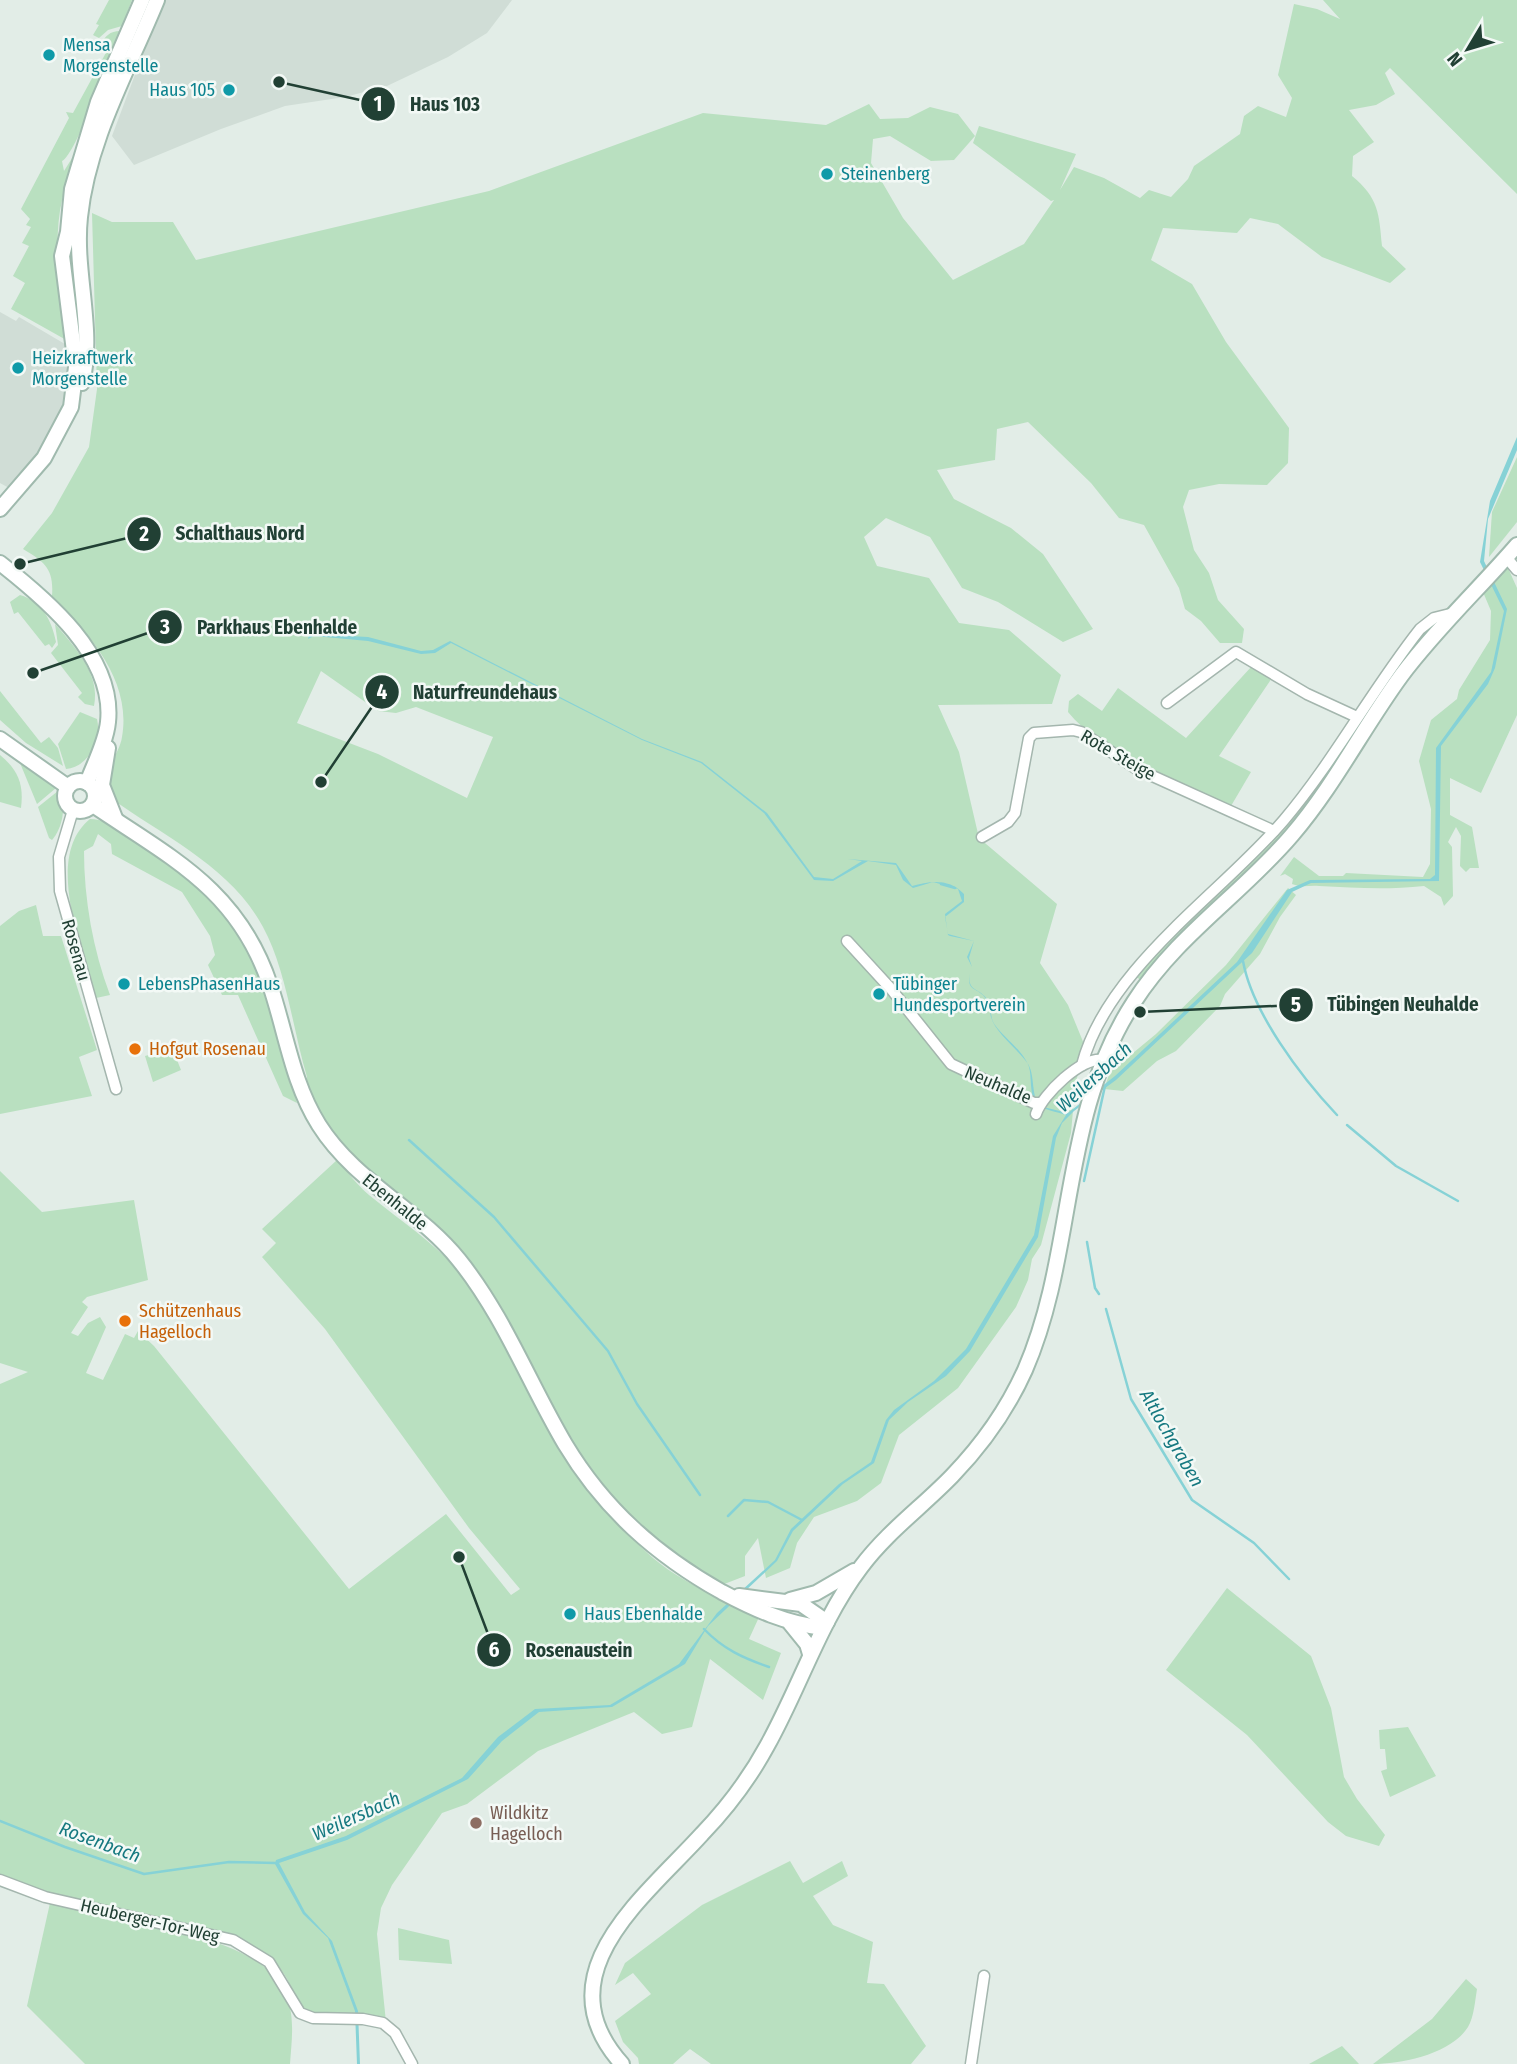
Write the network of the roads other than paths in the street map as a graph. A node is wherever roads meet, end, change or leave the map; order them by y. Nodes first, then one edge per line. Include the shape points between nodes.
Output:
1 (142, 0) edge
2 (156, 0) edge
3 (74, 397) junction
4 (0, 509) edge
5 (1517, 545) edge
6 (0, 563) edge
7 (1501, 563) junction
8 (1517, 570) edge
9 (1454, 613) junction
10 (1167, 703) dead end
11 (1357, 717) junction
12 (106, 731) junction
13 (0, 739) edge
14 (87, 783) junction
15 (68, 788) junction
16 (93, 805) junction
17 (74, 810) junction
18 (115, 820) junction
19 (1274, 831) junction
20 (982, 837) dead end
21 (847, 941) dead end
22 (1102, 1063) junction
23 (1082, 1065) junction
24 (116, 1089) dead end
25 (1040, 1102) junction
26 (1036, 1114) dead end
27 (863, 1564) junction
28 (721, 1591) junction
29 (789, 1601) junction
30 (790, 1623) junction
31 (825, 1625) junction
32 (810, 1654) junction
33 (0, 1880) edge
34 (984, 1976) dead end
35 (412, 2064) edge
36 (622, 2064) edge
37 (971, 2064) edge

1 - 3 street via 98,102 72,189 62,256 76,367
2 - 3 street via 100,132 88,172 79,245 87,354 82,385
3 - 4 street via 44,458
5 - 7 street
6 - 12 street via 51,608 92,657 107,693
7 - 8 street
7 - 9 street
9 - 11 street via 1434,618 1420,629
9 - 22 street via 1393,687 1295,831 1159,967 1127,1012
10 - 11 street via 1236,652
11 - 19 street
12 - 14 street
12 - 18 street via 103,795
13 - 15 street
14 - 15 street via 78,781
14 - 16 street via 95,794
15 - 17 street via 65,800
16 - 17 street
16 - 18 street, Ebenhalde
17 - 24 street, Rosenau via 59,857 60,891
18 - 28 street, Ebenhalde via 194,873 236,917 263,968 297,1078 318,1123 350,1165 433,1232 466,1269 500,1321 565,1443 600,1495 649,1544
19 - 20 street, Rote Steige via 1137,769 1073,730 1034,733 1029,738 1014,813 1008,822
19 - 23 street via 1158,946 1113,1003 1087,1047
21 - 25 street, Neuhalde via 951,1064
22 - 23 street, Neuhalde via 1094,1059
22 - 27 street via 1080,1130 1043,1315 1017,1387 965,1462
23 - 25 street, Neuhalde
25 - 26 street, Neuhalde
27 - 29 street via 823,1589
27 - 31 street
28 - 29 street, Ebenhalde via 764,1601
28 - 30 street, Ebenhalde
29 - 31 street, Ebenhalde via 812,1608
30 - 31 street, Ebenhalde
30 - 32 street
31 - 32 street
32 - 36 street via 778,1726 742,1788 631,1908 603,1948 595,1975 594,2010 604,2039
33 - 35 street, Heuberger-Tor-Weg via 45,1897 233,1940 269,1962 300,2013 383,2023 395,2033
34 - 37 street

